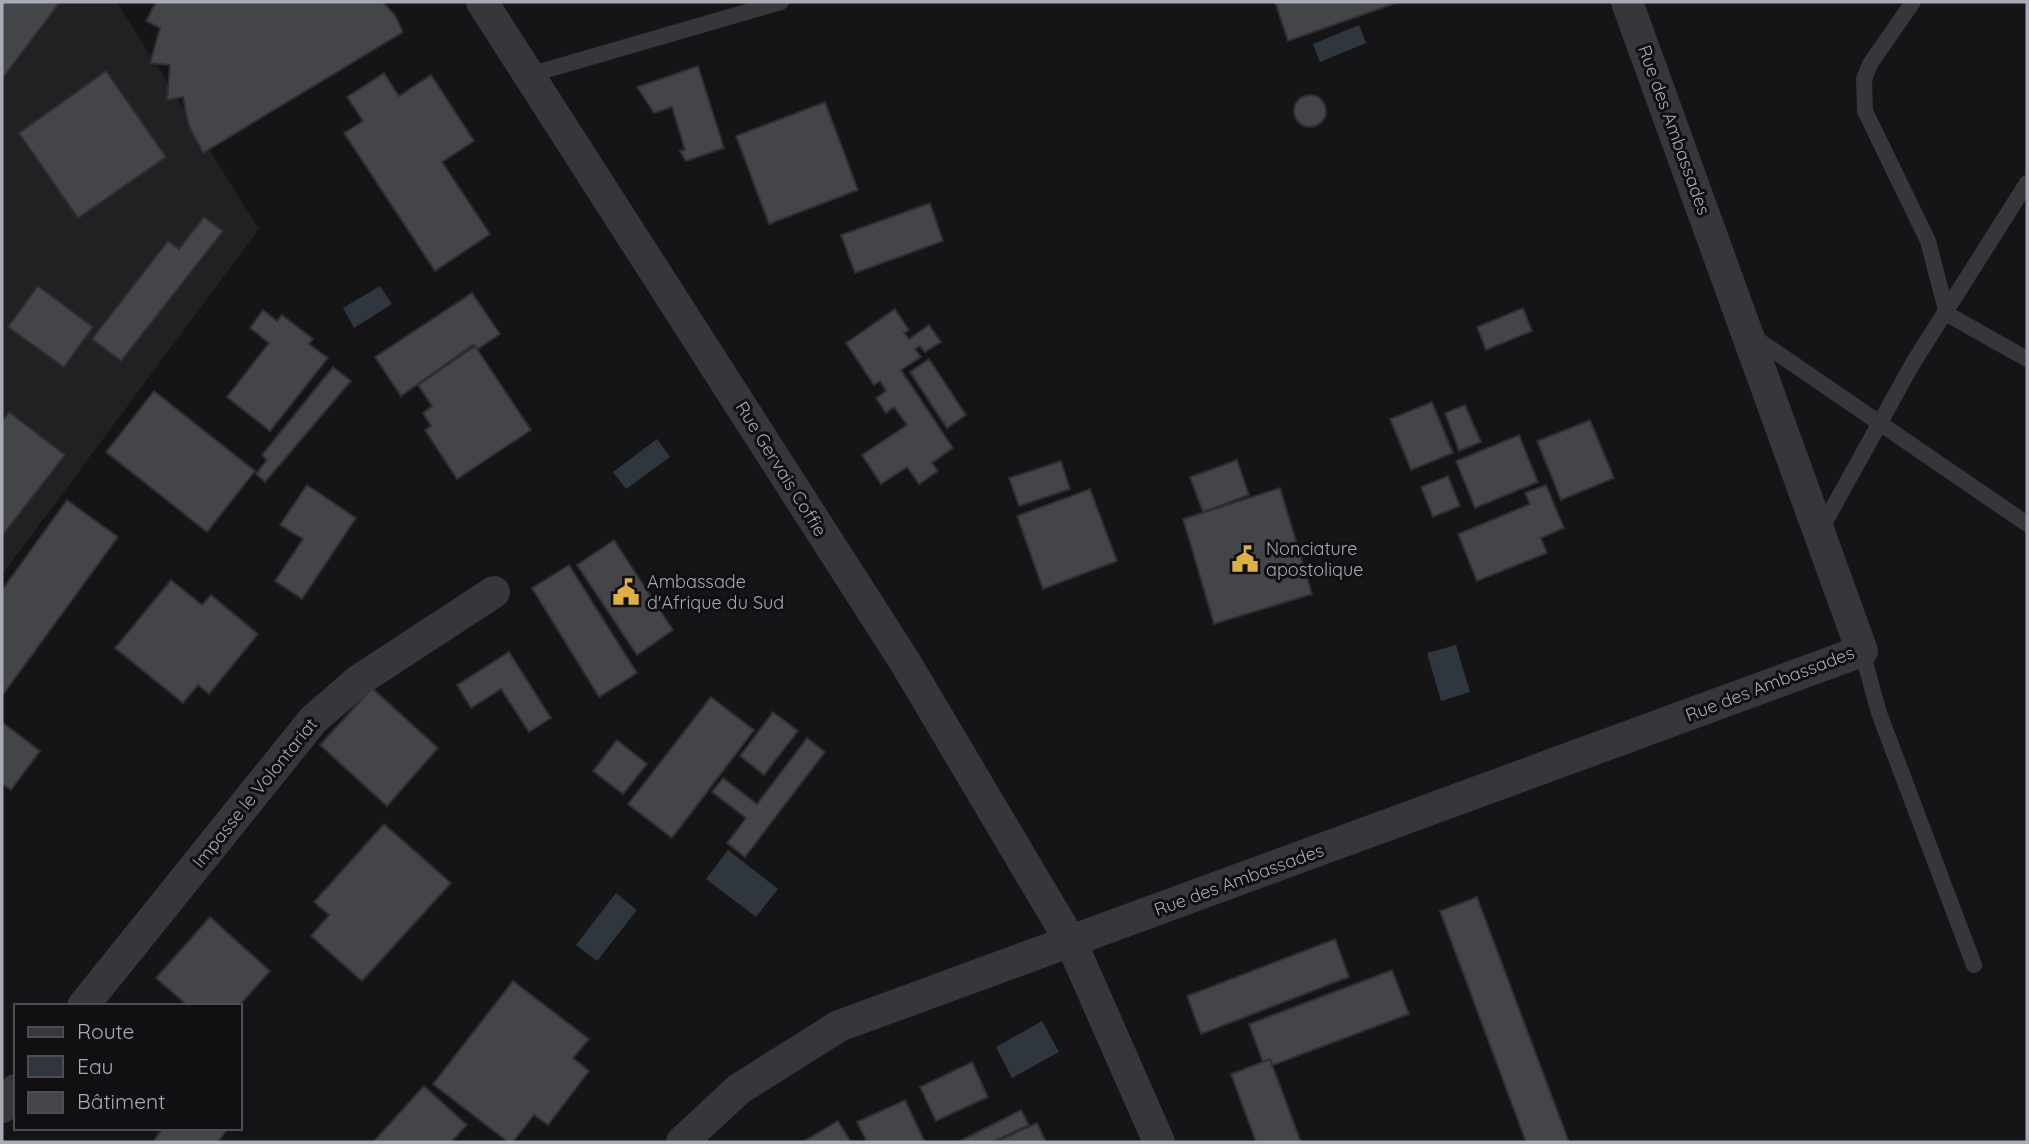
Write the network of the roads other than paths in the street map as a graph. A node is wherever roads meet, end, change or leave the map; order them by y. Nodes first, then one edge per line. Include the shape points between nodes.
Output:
1 (482, 2) edge
2 (781, 2) edge
3 (1627, 2) edge
4 (1913, 2) edge
5 (529, 75) junction
6 (2027, 183) edge
7 (1947, 314) junction
8 (1749, 334) junction
9 (2027, 359) edge
10 (1879, 421) junction
11 (2027, 524) edge
12 (1819, 533) junction
13 (494, 592) dead end
14 (1863, 651) junction
15 (1071, 942) junction
16 (1974, 965) dead end
17 (85, 1004) edge
18 (14, 1092) edge
19 (2, 1107) edge
20 (682, 1142) edge
21 (1159, 1142) edge

1 - 5 street, Rue Gervais Coffie
2 - 5 lane
3 - 8 street, Rue des Ambassades
4 - 7 lane via 1870,64 1864,79 1864,111 1928,241
5 - 15 street, Rue Gervais Coffie via 905,662
6 - 7 lane
7 - 9 lane
7 - 10 lane
8 - 10 lane
8 - 12 street, Rue des Ambassades
10 - 11 lane
10 - 12 lane
12 - 14 street, Rue des Ambassades
13 - 17 street, Impasse le Volontariat via 358,681 313,720
14 - 15 street, Rue des Ambassades
14 - 16 lane via 1880,713
15 - 20 street, Rue des Ambassades via 839,1026 738,1090
15 - 21 street, Rue Gervais Coffie
18 - 19 street

